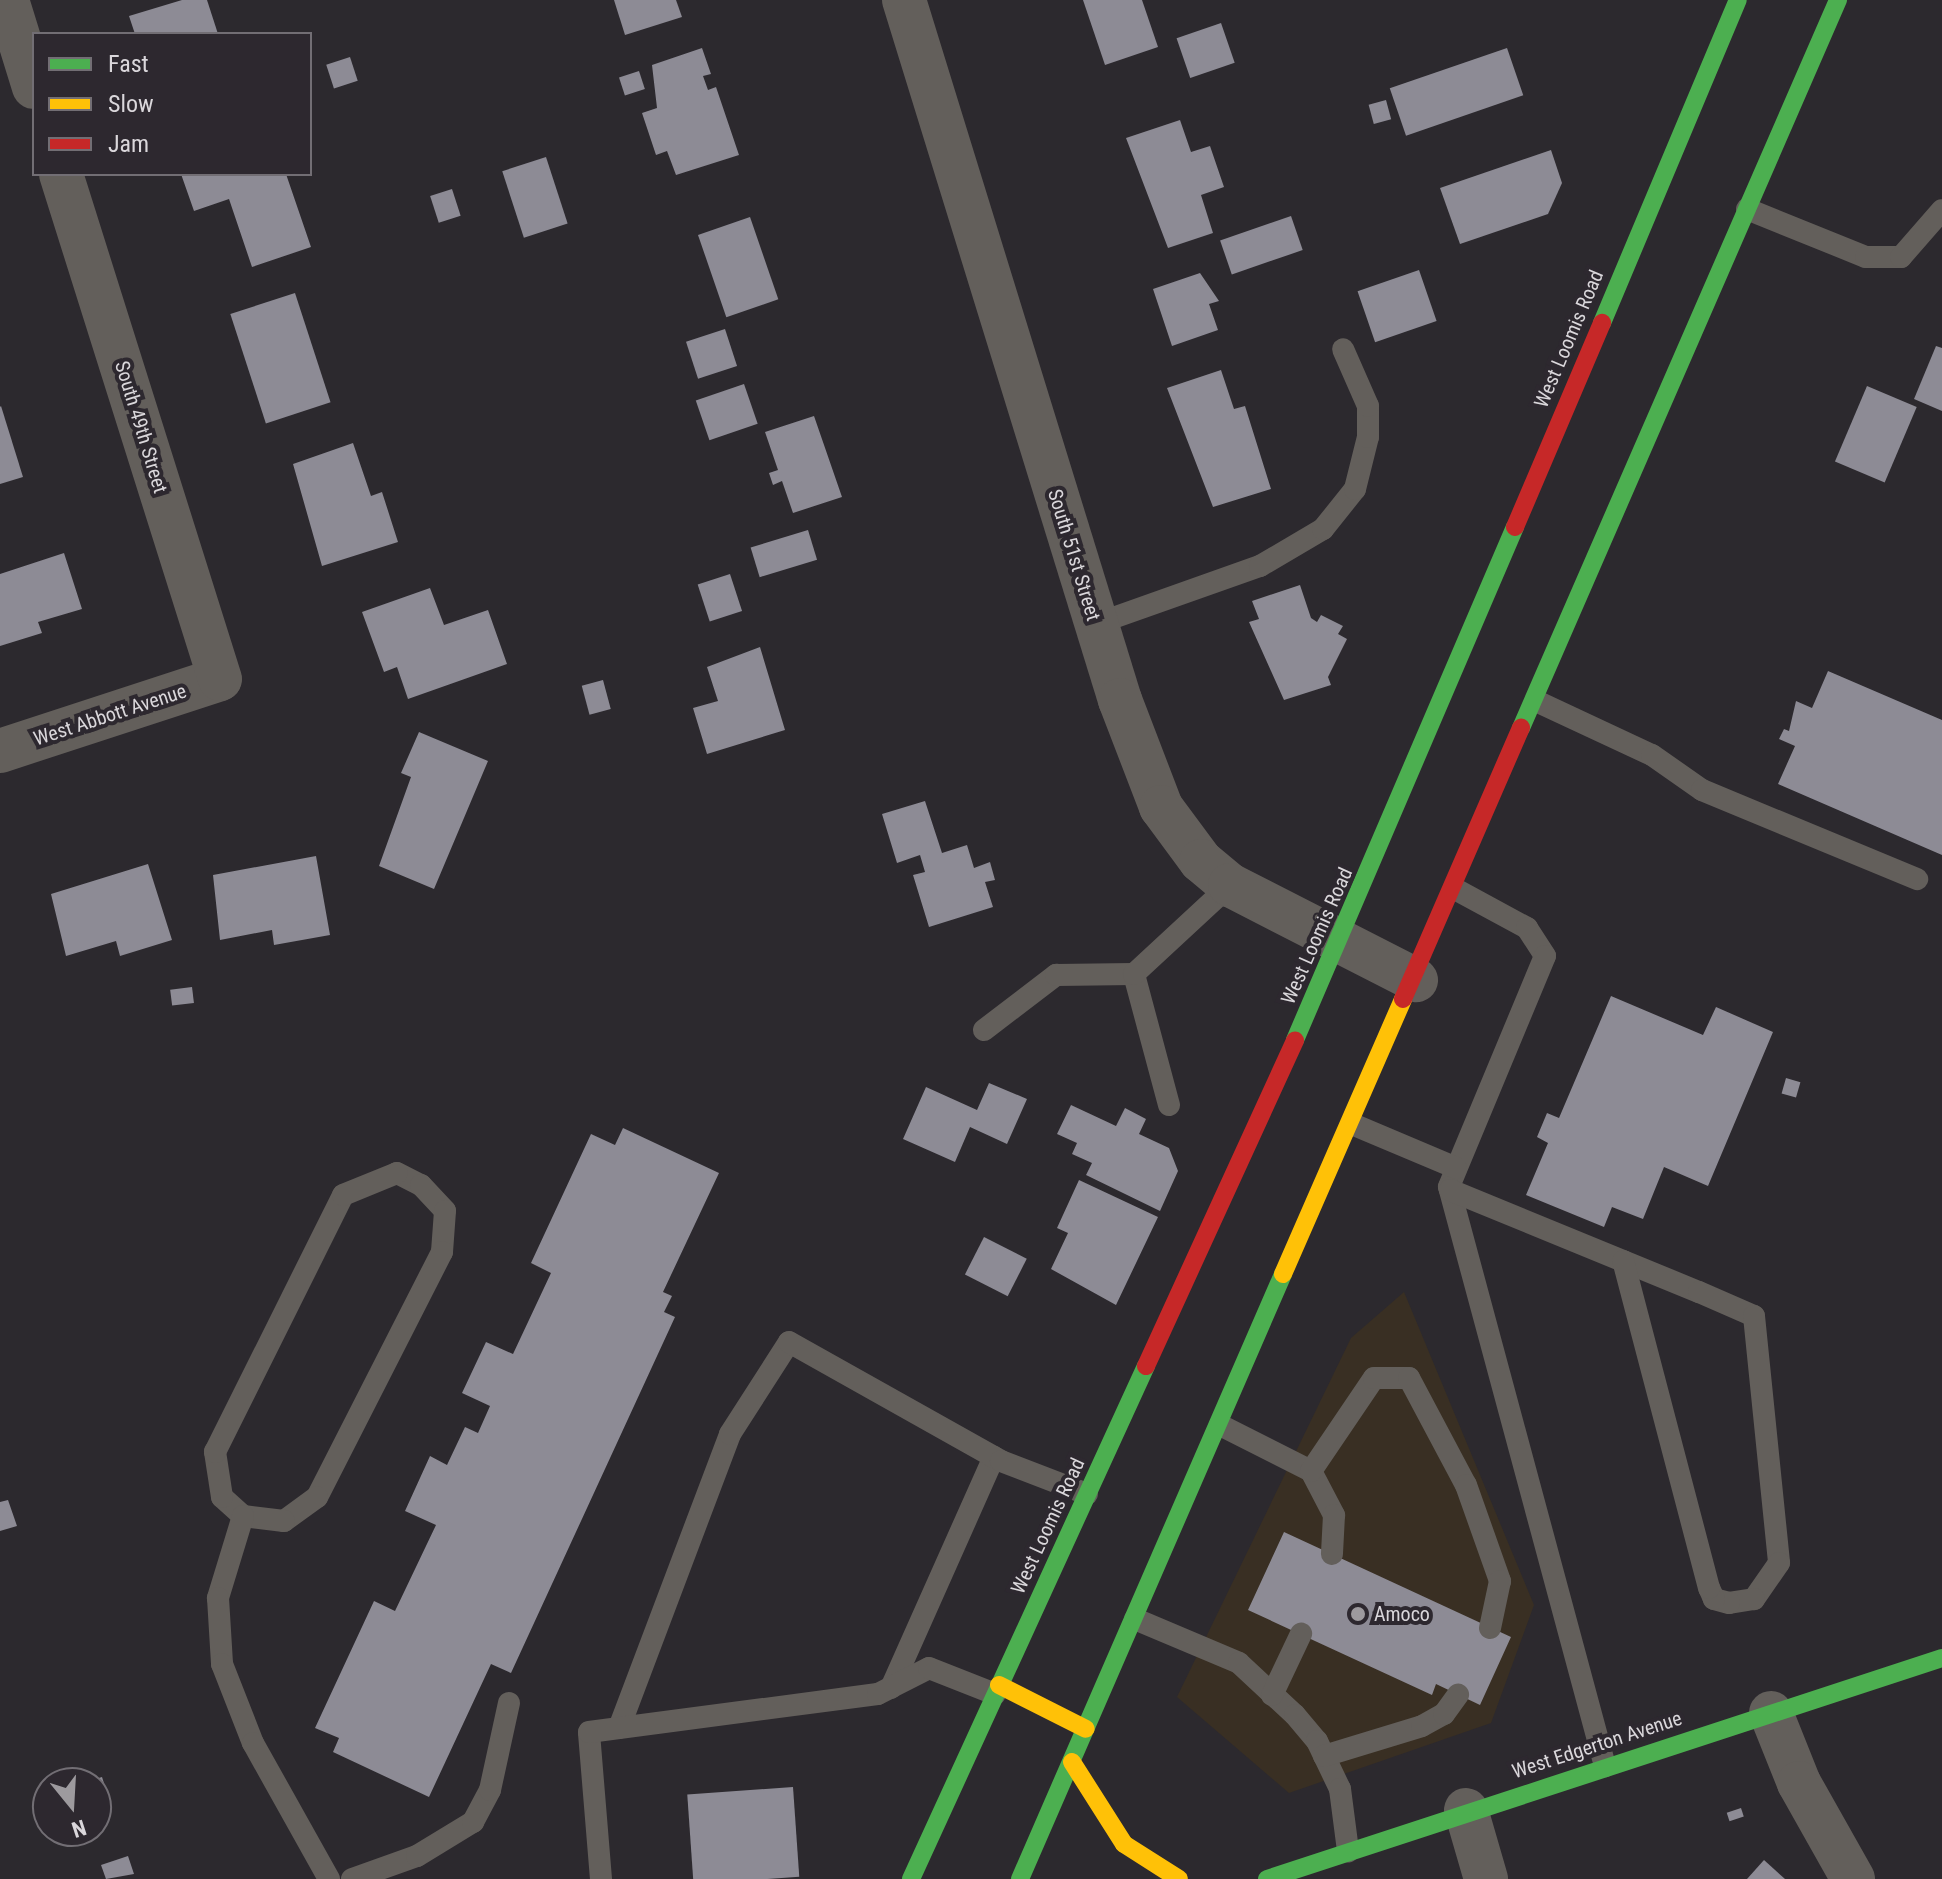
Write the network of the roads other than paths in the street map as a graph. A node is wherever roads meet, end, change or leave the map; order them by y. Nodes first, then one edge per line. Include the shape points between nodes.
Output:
1 (7, 0) edge
2 (904, 0) edge
3 (1738, 0) edge
4 (1838, 0) edge
5 (32, 81) edge
6 (62, 176) edge
7 (1747, 209) junction
8 (1942, 210) edge
9 (1343, 349) dead end
10 (1096, 624) junction
11 (220, 679) joint
12 (1536, 701) junction
13 (0, 751) edge
14 (1917, 879) dead end
15 (1230, 885) junction
16 (1455, 889) junction
17 (1340, 942) junction
18 (1134, 974) junction
19 (1416, 980) junction
20 (984, 1030) dead end
21 (1169, 1105) dead end
22 (1352, 1124) junction
23 (1453, 1179) junction
24 (1623, 1261) junction
25 (1220, 1425) junction
26 (994, 1457) junction
27 (1311, 1471) junction
28 (1087, 1494) junction
29 (243, 1516) junction
30 (1332, 1554) dead end
31 (1135, 1619) junction
32 (1490, 1628) dead end
33 (1301, 1634) dead end
34 (1942, 1658) edge
35 (891, 1688) junction
36 (997, 1690) junction
37 (1272, 1695) junction
38 (1458, 1695) dead end
39 (509, 1703) dead end
40 (1771, 1713) junction
41 (619, 1728) junction
42 (1086, 1729) junction
43 (1324, 1756) junction
44 (1072, 1762) junction
45 (1605, 1766) junction
46 (1466, 1810) junction
47 (1348, 1851) junction
48 (329, 1879) edge
49 (352, 1879) edge
50 (601, 1879) edge
51 (911, 1879) edge
52 (1020, 1879) edge
53 (1179, 1879) edge
54 (1267, 1879) edge
55 (1486, 1879) edge
56 (1853, 1879) edge

1 - 5 street
2 - 10 street, South 51st Street
3 - 17 main road, West Loomis Road
4 - 7 main road
6 - 11 street, South 49th Street
7 - 8 lane via 1866,257 1901,257
7 - 12 main road
9 - 10 lane via 1368,406 1368,437 1355,489 1323,529 1260,566
10 - 15 street, South 51st Street via 1161,807 1201,861
11 - 13 street, West Abbott Avenue
12 - 14 lane via 1652,755 1702,790
12 - 16 main road
15 - 17 street, South 51st Street
15 - 18 lane
16 - 19 main road
16 - 23 lane via 1527,928 1545,956
17 - 19 street, South 51st Street
17 - 28 main road, West Loomis Road
18 - 20 lane via 1056,975
18 - 21 lane
19 - 22 main road
22 - 23 lane
22 - 25 main road
23 - 24 lane
23 - 45 lane
24 - 24 lane via 1754,1316 1779,1563 1754,1599 1729,1603 1714,1599 1709,1588
25 - 27 lane
25 - 31 main road
26 - 28 lane
26 - 35 lane
26 - 41 lane via 789,1342 730,1434
27 - 30 lane via 1334,1515
27 - 32 lane via 1374,1378 1409,1378 1466,1485 1500,1581
28 - 36 main road, West Loomis Road
29 - 29 lane via 284,1521 317,1497 442,1252 445,1211 421,1185 397,1173 343,1195 215,1452 222,1497
29 - 48 lane via 218,1598 222,1664 253,1743
31 - 37 lane via 1239,1663
31 - 42 main road
33 - 37 lane
34 - 40 main road, West Edgerton Avenue
35 - 36 lane via 929,1668
35 - 41 lane
36 - 42 main road
36 - 51 main road, West Loomis Road
37 - 43 lane
38 - 43 lane via 1444,1714 1422,1726
39 - 49 lane via 490,1790 473,1822 417,1856
40 - 45 main road, West Edgerton Avenue
40 - 56 street via 1799,1783
41 - 50 lane via 589,1732
42 - 44 main road
43 - 47 lane via 1340,1789
44 - 52 main road
44 - 53 main road via 1124,1844
45 - 46 main road, West Edgerton Avenue
46 - 47 main road, West Edgerton Avenue
46 - 55 street
47 - 54 main road, West Edgerton Avenue

